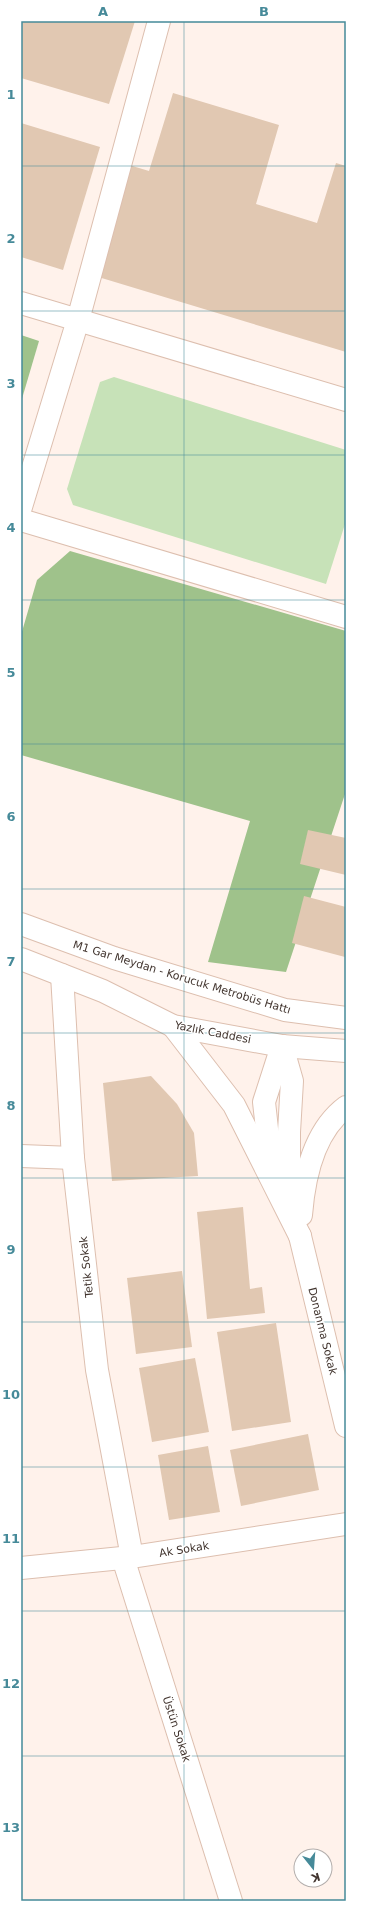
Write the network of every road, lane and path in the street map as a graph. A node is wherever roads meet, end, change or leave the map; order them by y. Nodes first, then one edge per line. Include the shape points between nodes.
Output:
1 (159, 21) edge
2 (21, 303) edge
3 (78, 320) junction
4 (346, 400) edge
5 (21, 507) edge
6 (21, 520) edge
7 (346, 616) edge
8 (21, 924) edge
9 (21, 959) edge
10 (62, 975) junction
11 (346, 1018) edge
12 (173, 1026) junction
13 (282, 1046) junction
14 (346, 1051) edge
15 (346, 1107) edge
16 (21, 1156) edge
17 (73, 1158) junction
18 (300, 1236) junction
19 (346, 1426) edge
20 (346, 1524) edge
21 (127, 1557) junction
22 (21, 1568) edge
23 (231, 1901) edge

1 - 3 street
2 - 3 street
3 - 4 street
3 - 5 street
6 - 7 street
8 - 11 street, M1 Gar Meydan - Korucuk Metrobüs Hattı via 114,958 285,1010
9 - 10 street, Yazlık Caddesi
10 - 12 street, Yazlık Caddesi via 104,991
10 - 17 street, Tetik Sokak
12 - 13 street, Yazlık Caddesi
12 - 18 street via 234,1105
13 - 14 street, Yazlık Caddesi
13 - 18 street via 292,1081 289,1186
15 - 18 street via 317,1142 303,1192
16 - 17 street
17 - 21 street, Tetik Sokak via 97,1370
18 - 19 street, Donanma Sokak
20 - 21 street, Ak Sokak
21 - 22 street, Ak Sokak
21 - 23 street, Üstün Sokak

